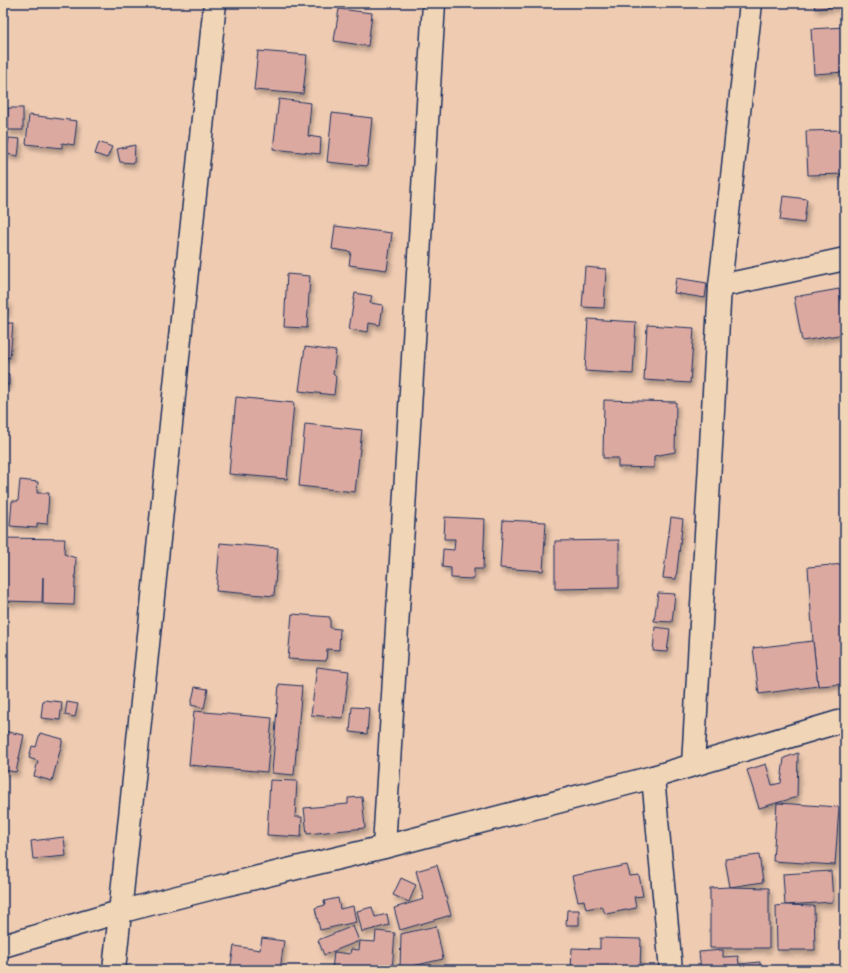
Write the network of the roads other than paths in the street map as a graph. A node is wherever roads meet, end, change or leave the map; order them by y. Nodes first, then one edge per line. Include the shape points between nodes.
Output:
1 (215, 3) edge
2 (434, 3) edge
3 (751, 3) edge
4 (845, 259) edge
5 (720, 286) junction
6 (845, 720) edge
7 (693, 765) junction
8 (653, 777) junction
9 (384, 846) junction
10 (119, 912) junction
11 (3, 946) edge
12 (114, 970) edge
13 (671, 970) edge

1 - 10 street
2 - 9 street
3 - 5 street
4 - 5 street
5 - 7 street
6 - 7 street
7 - 8 street
8 - 9 street
8 - 13 street
9 - 10 street
10 - 11 street
10 - 12 street

